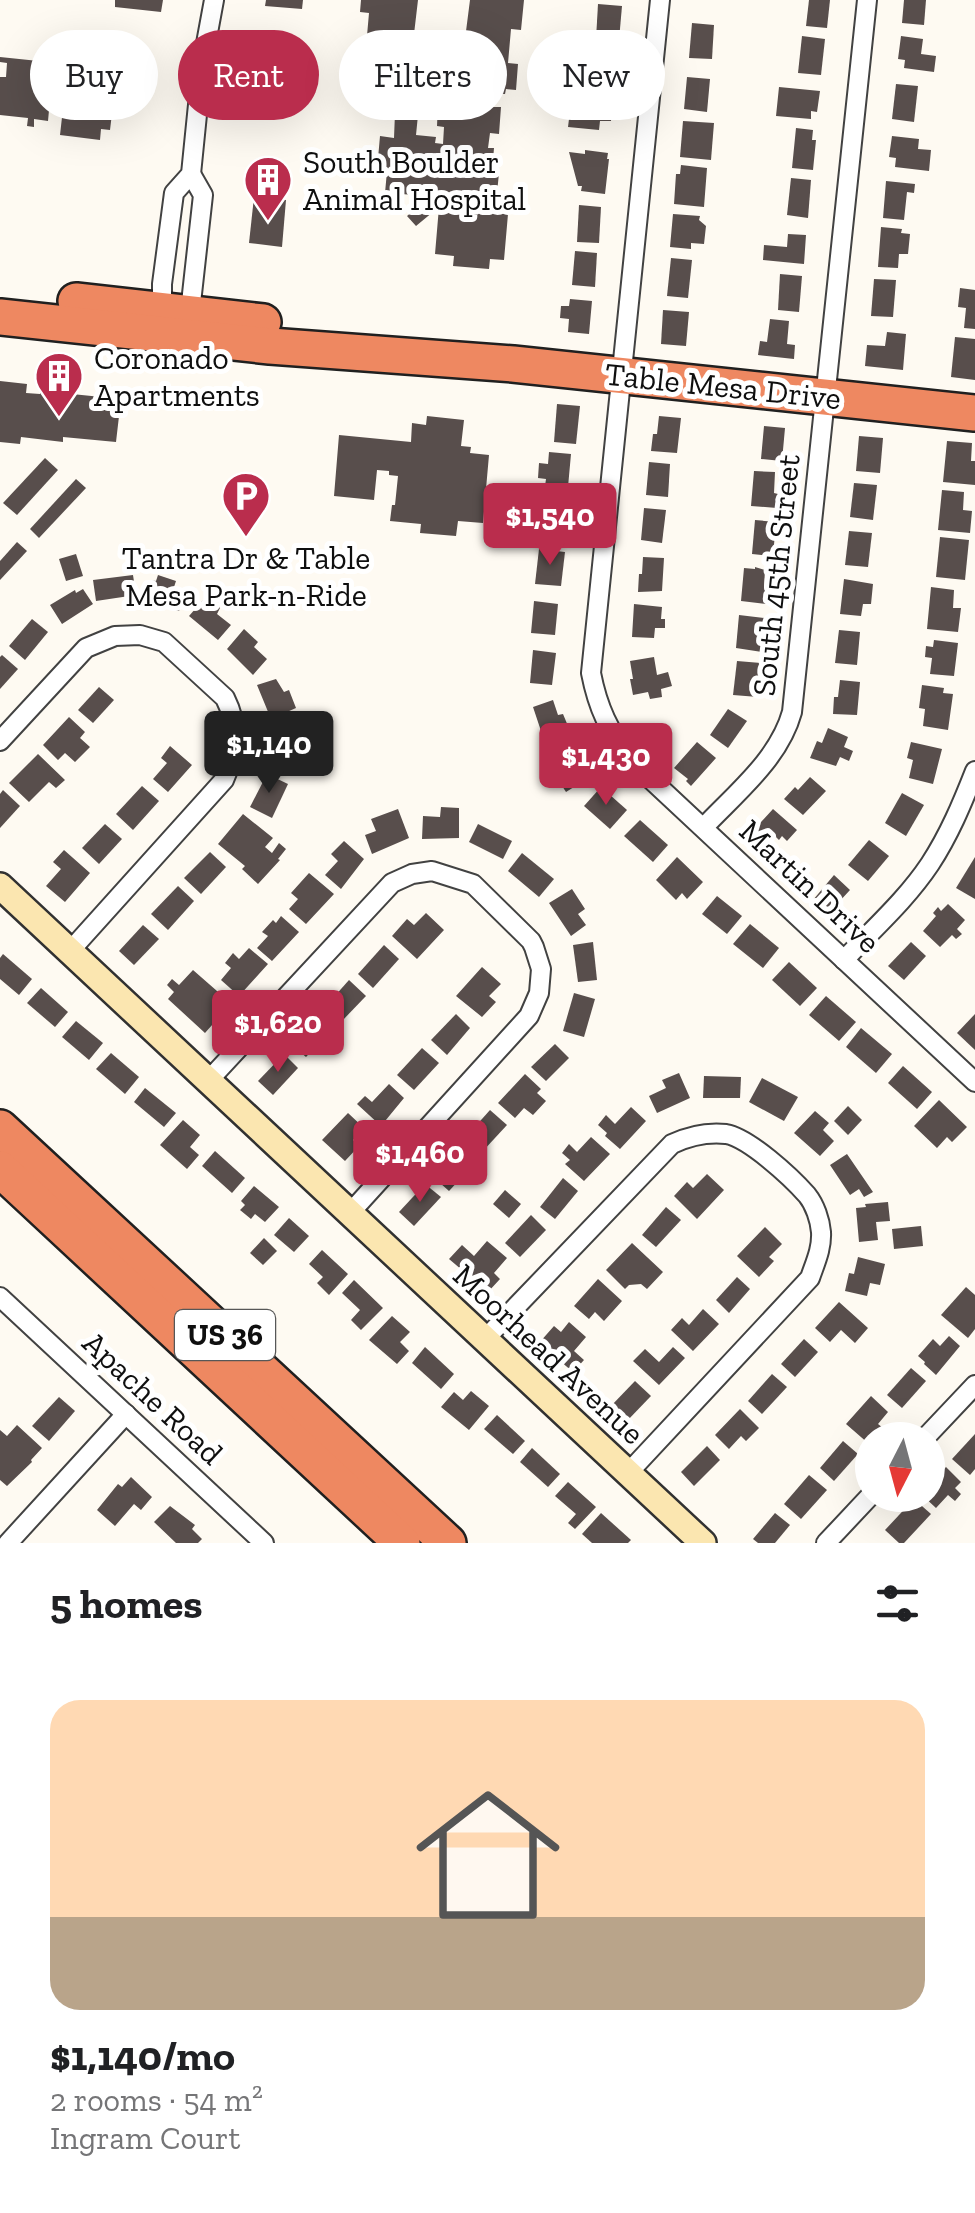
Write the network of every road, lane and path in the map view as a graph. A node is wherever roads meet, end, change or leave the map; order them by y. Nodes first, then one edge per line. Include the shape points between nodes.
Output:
1 (214, 0) edge
2 (660, 0) edge
3 (867, 0) edge
4 (191, 174) junction
5 (0, 294) edge
6 (0, 317) edge
7 (173, 318) junction
8 (622, 375) junction
9 (826, 396) junction
10 (975, 413) edge
11 (0, 741) edge
12 (975, 771) edge
13 (704, 827) junction
14 (0, 886) edge
15 (70, 951) junction
16 (844, 960) junction
17 (208, 1082) junction
18 (975, 1082) edge
19 (0, 1128) edge
20 (0, 1169) edge
21 (350, 1213) junction
22 (0, 1297) edge
23 (485, 1340) junction
24 (975, 1385) edge
25 (126, 1414) junction
26 (940, 1422) edge
27 (629, 1472) junction
28 (855, 1512) edge
29 (8, 1543) edge
30 (264, 1543) edge
31 (402, 1543) edge
32 (448, 1543) edge
33 (703, 1543) edge
34 (826, 1543) edge

1 - 4 street
2 - 8 street, Martin Drive
3 - 9 street, South 45th Street
4 - 7 street via 174,193
4 - 7 street via 203,195
5 - 7 highway, Table Mesa Drive
6 - 7 highway, Table Mesa Drive
7 - 8 highway, Table Mesa Drive via 290,326 470,360
8 - 9 highway, Table Mesa Drive
8 - 13 street, Martin Drive via 591,673 610,731 630,760
9 - 10 highway, Table Mesa Drive
9 - 13 street, South 45th Street via 787,730
11 - 15 street via 86,648 115,636 164,642 230,709 234,758 224,780
12 - 16 street via 928,866
13 - 16 street, Martin Drive
14 - 15 street, Moorhead Avenue
15 - 17 street, Moorhead Avenue
16 - 18 street, Martin Drive
17 - 21 street, Moorhead Avenue
17 - 21 street via 392,883 432,871 473,884 531,941 541,970 539,993 529,1016
19 - 32 highway, US 36
20 - 31 highway, US 36
21 - 23 street, Moorhead Avenue
22 - 25 street, Apache Road
23 - 27 street, Moorhead Avenue
23 - 27 street via 672,1144 706,1133 751,1143 815,1209 820,1250 810,1278
24 - 26 street
25 - 29 street
25 - 30 street, Apache Road
27 - 33 street, Moorhead Avenue
28 - 34 street

